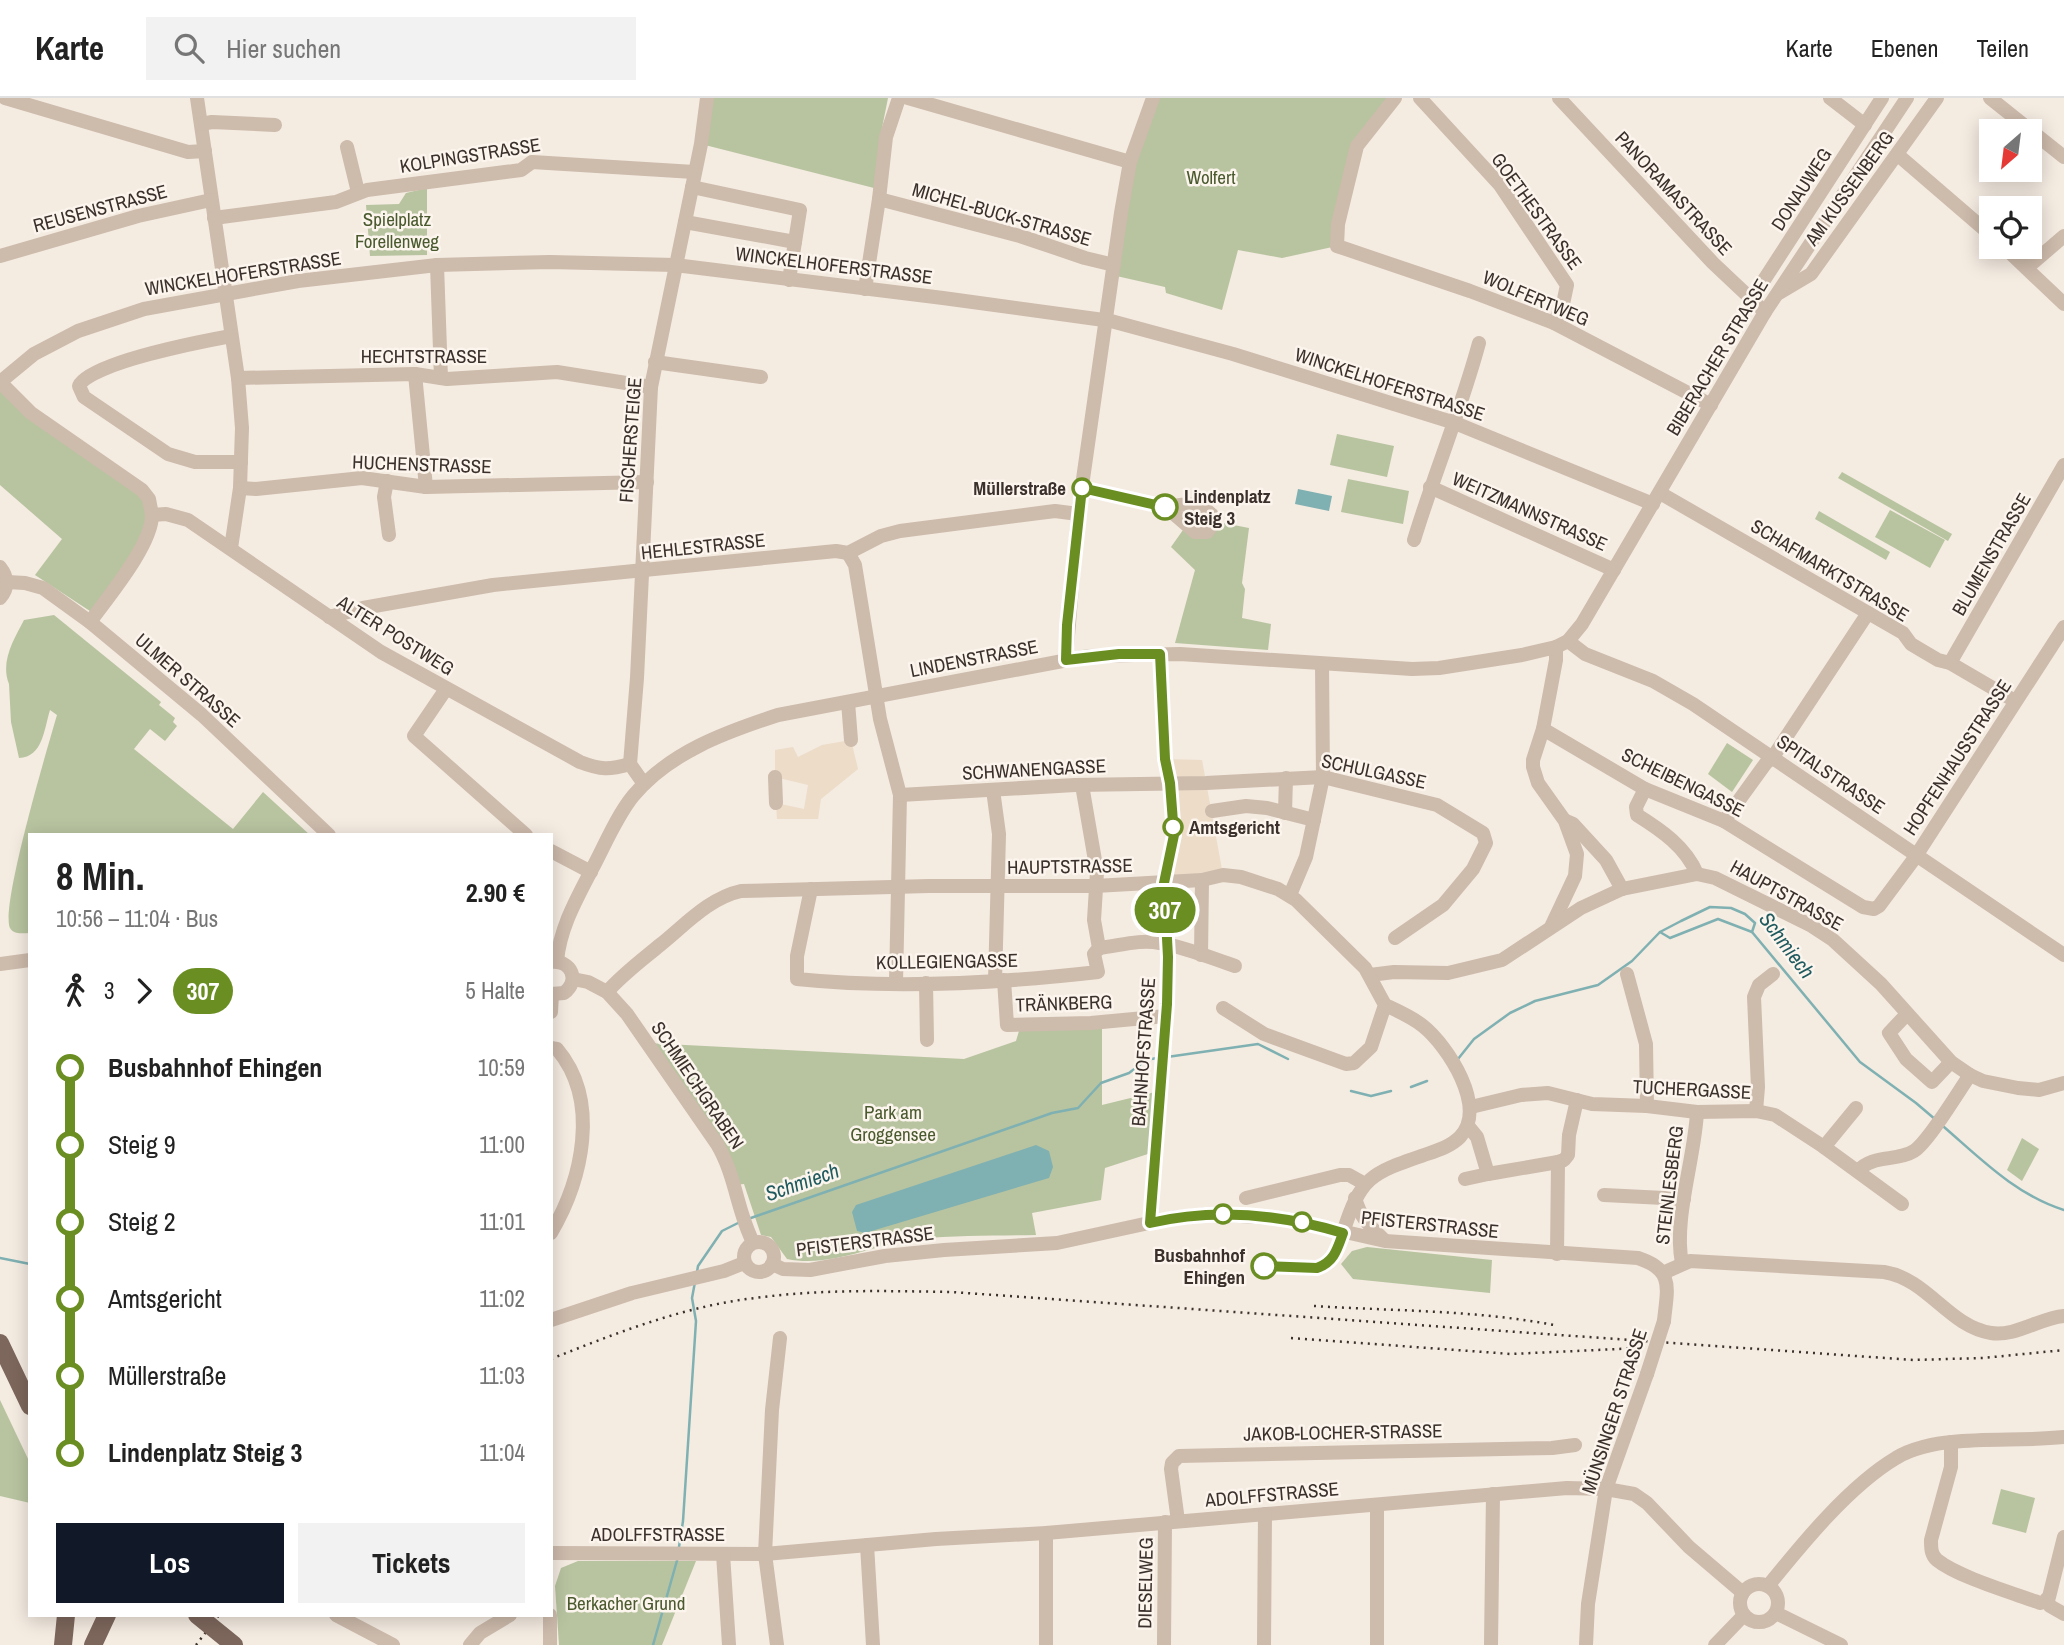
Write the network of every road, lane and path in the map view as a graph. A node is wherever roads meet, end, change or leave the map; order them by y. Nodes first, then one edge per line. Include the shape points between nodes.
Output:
1 (5, 98) edge
2 (197, 98) edge
3 (706, 98) edge
4 (899, 98) edge
5 (908, 98) edge
6 (1153, 98) edge
7 (1395, 98) edge
8 (1420, 98) edge
9 (1559, 98) edge
10 (1830, 98) edge
11 (1882, 98) edge
12 (1907, 98) edge
13 (1937, 98) edge
14 (1990, 98) edge
15 (201, 124) junction
16 (275, 125) dead end
17 (1865, 125) junction
18 (347, 147) dead end
19 (205, 151) junction
20 (1898, 155) junction
21 (2064, 157) edge
22 (1130, 162) junction
23 (693, 179) junction
24 (358, 191) junction
25 (879, 199) junction
26 (211, 200) junction
27 (214, 218) junction
28 (685, 222) junction
29 (1979, 225) edge
30 (2064, 236) edge
31 (795, 242) junction
32 (0, 256) edge
33 (2018, 259) edge
34 (437, 265) junction
35 (675, 265) junction
36 (1114, 265) junction
37 (1795, 265) junction
38 (1817, 267) junction
39 (2028, 267) junction
40 (789, 280) junction
41 (864, 289) junction
42 (224, 294) junction
43 (1775, 296) junction
44 (1751, 300) junction
45 (2064, 304) edge
46 (1765, 312) junction
47 (1105, 320) junction
48 (1554, 323) junction
49 (231, 336) junction
50 (1479, 343) dead end
51 (655, 362) junction
52 (415, 374) junction
53 (761, 377) dead end
54 (238, 378) junction
55 (442, 378) junction
56 (0, 382) edge
57 (651, 387) junction
58 (1711, 405) junction
59 (1455, 423) junction
60 (241, 462) junction
61 (2064, 465) edge
62 (387, 481) junction
63 (647, 482) junction
64 (426, 487) junction
65 (1430, 487) junction
66 (240, 488) junction
67 (1082, 488) junction
68 (1656, 499) junction
69 (1167, 508) dead end
70 (1078, 514) junction
71 (152, 515) junction
72 (389, 535) dead end
73 (1414, 540) dead end
74 (231, 548) junction
75 (848, 553) junction
76 (0, 568) edge
77 (1614, 570) junction
78 (642, 572) junction
79 (7, 582) junction
80 (0, 598) edge
81 (1868, 613) junction
82 (329, 617) junction
83 (90, 622) junction
84 (2064, 627) edge
85 (1562, 644) junction
86 (1160, 654) junction
87 (1066, 660) junction
88 (1950, 663) junction
89 (1322, 664) junction
90 (446, 689) junction
91 (877, 696) junction
92 (2015, 701) junction
93 (848, 702) junction
94 (1543, 729) junction
95 (851, 740) dead end
96 (1773, 757) junction
97 (630, 764) junction
98 (775, 777) dead end
99 (1324, 777) junction
100 (1286, 778) junction
101 (644, 783) junction
102 (1170, 783) junction
103 (1206, 783) joint
104 (1082, 785) junction
105 (1645, 789) junction
106 (993, 790) junction
107 (900, 795) junction
108 (776, 803) dead end
109 (1212, 811) dead end
110 (1284, 813) junction
111 (1314, 820) junction
112 (1565, 821) junction
113 (1724, 821) junction
114 (327, 833) edge
115 (524, 833) edge
116 (553, 852) edge
117 (1916, 855) junction
118 (591, 872) junction
119 (1697, 874) junction
120 (1202, 880) junction
121 (1164, 883) junction
122 (998, 886) junction
123 (1095, 886) junction
124 (899, 887) junction
125 (811, 889) junction
126 (1622, 889) junction
127 (1290, 895) junction
128 (1879, 906) joint
129 (1551, 927) junction
130 (1395, 938) dead end
131 (1167, 945) junction
132 (1099, 948) junction
133 (1201, 955) junction
134 (2064, 955) edge
135 (28, 960) edge
136 (554, 962) edge
137 (0, 964) edge
138 (1235, 966) dead end
139 (1627, 974) dead end
140 (1773, 974) dead end
141 (1370, 975) junction
142 (573, 979) junction
143 (999, 981) junction
144 (896, 982) junction
145 (926, 983) junction
146 (607, 992) junction
147 (553, 994) edge
148 (1385, 1004) junction
149 (1223, 1009) dead end
150 (1908, 1014) junction
151 (1166, 1016) junction
152 (927, 1040) dead end
153 (553, 1048) edge
154 (1951, 1062) junction
155 (1970, 1074) junction
156 (2064, 1083) edge
157 (1577, 1100) junction
158 (1647, 1106) junction
159 (1471, 1107) junction
160 (1856, 1108) dead end
161 (1756, 1111) junction
162 (1697, 1112) junction
163 (1468, 1126) junction
164 (1824, 1147) junction
165 (1558, 1162) junction
166 (1858, 1171) junction
167 (1488, 1174) junction
168 (1465, 1179) dead end
169 (1365, 1184) junction
170 (1604, 1195) dead end
171 (1246, 1198) dead end
172 (1356, 1198) junction
173 (1684, 1199) junction
174 (1902, 1204) dead end
175 (1150, 1223) junction
176 (553, 1229) edge
177 (1343, 1233) junction
178 (750, 1237) junction
179 (1385, 1241) junction
180 (1557, 1254) junction
181 (744, 1263) junction
182 (1682, 1263) junction
183 (772, 1264) junction
184 (1663, 1273) junction
185 (2064, 1316) edge
186 (553, 1319) edge
187 (780, 1338) dead end
188 (0, 1343) edge
189 (25, 1394) edge
190 (2064, 1437) edge
191 (1951, 1442) junction
192 (1575, 1445) dead end
193 (1606, 1489) junction
194 (1493, 1494) junction
195 (1377, 1505) junction
196 (1265, 1514) junction
197 (1172, 1522) junction
198 (1046, 1533) junction
199 (2064, 1538) edge
200 (867, 1545) junction
201 (553, 1553) edge
202 (723, 1553) junction
203 (765, 1554) junction
204 (1768, 1586) junction
205 (1743, 1594) junction
206 (2047, 1600) junction
207 (1776, 1613) junction
208 (2064, 1614) edge
209 (1744, 1615) junction
210 (66, 1617) edge
211 (106, 1617) edge
212 (199, 1617) edge
213 (340, 1617) edge
214 (507, 1617) edge
215 (550, 1617) edge
216 (63, 1645) edge
217 (93, 1645) edge
218 (234, 1645) edge
219 (393, 1645) edge
220 (470, 1645) edge
221 (550, 1645) edge
222 (729, 1645) edge
223 (776, 1645) edge
224 (873, 1645) edge
225 (1046, 1645) edge
226 (1164, 1645) edge
227 (1264, 1645) edge
228 (1377, 1645) edge
229 (1492, 1645) edge
230 (1586, 1645) edge
231 (1715, 1645) edge
232 (1841, 1645) edge

1 - 19 street via 188,152
2 - 15 street
3 - 23 street, FISCHERSTEIGE
4 - 25 street via 886,137
5 - 22 street
6 - 22 street
7 - 48 street, WOLFERTWEG via 1357,146 1337,246
8 - 48 street, GOETHESTRASSE via 1500,185 1567,285
9 - 44 street, PANORAMASTRASSE
10 - 17 street
11 - 17 street, DONAUWEG
12 - 37 street, BIBERACHER STRASSE
13 - 20 street, AM KUSSENBERG
14 - 21 street
15 - 16 street
15 - 19 street
17 - 44 street, DONAUWEG
18 - 24 street
19 - 26 street
20 - 29 street
20 - 38 street, AM KUSSENBERG
22 - 36 street
23 - 24 street, KOLPINGSTRASSE via 532,162 521,170
23 - 28 street, FISCHERSTEIGE
23 - 31 street, KOLPINGSTRASSE via 800,210
24 - 27 street, KOLPINGSTRASSE via 336,202
25 - 36 street, MICHEL-BUCK-STRASSE
25 - 41 street
26 - 27 street
26 - 32 street, REUSENSTRASSE
27 - 42 street
28 - 31 street
28 - 35 street, FISCHERSTEIGE
30 - 39 street
31 - 40 street
33 - 39 street
34 - 35 street, WINCKELHOFERSTRASSE
34 - 42 street, WINCKELHOFERSTRASSE
34 - 55 street
35 - 40 street, WINCKELHOFERSTRASSE
35 - 51 street, FISCHERSTEIGE
36 - 47 street
37 - 38 street, AM KUSSENBERG
37 - 43 street, BIBERACHER STRASSE
38 - 43 street, AM KUSSENBERG
39 - 45 street
40 - 41 street, WINCKELHOFERSTRASSE
41 - 47 street, WINCKELHOFERSTRASSE
42 - 49 street
42 - 56 street, WINCKELHOFERSTRASSE via 144,309 70,334 34,354
43 - 46 street, BIBERACHER STRASSE
44 - 46 street, PANORAMASTRASSE
46 - 58 street, BIBERACHER STRASSE
47 - 59 street, WINCKELHOFERSTRASSE via 1233,354
47 - 67 street
48 - 58 street, WOLFERTWEG
49 - 54 street
49 - 60 street via 130,360 82,379 79,386 84,397 168,454 195,462
50 - 59 street
51 - 53 street
51 - 57 street, FISCHERSTEIGE
52 - 54 street, HECHTSTRASSE
52 - 55 street, HECHTSTRASSE
52 - 64 street
54 - 60 street
55 - 57 street, HECHTSTRASSE via 557,372
56 - 71 street via 31,412 142,490
57 - 63 street, FISCHERSTEIGE
58 - 68 street, BIBERACHER STRASSE
59 - 65 street
59 - 68 street, WINCKELHOFERSTRASSE
60 - 66 street
61 - 88 street, BLUMENSTRASSE
62 - 64 street, HUCHENSTRASSE
62 - 66 street, HUCHENSTRASSE via 362,478
62 - 72 street via 384,496
63 - 64 street, HUCHENSTRASSE
63 - 78 street, FISCHERSTEIGE
65 - 73 street
65 - 77 street, WEITZMANNSTRASSE
66 - 74 street
67 - 69 street
67 - 70 street
68 - 77 street, BIBERACHER STRASSE
68 - 81 street, SCHAFMARKTSTRASSE
70 - 75 street, HEHLESTRASSE via 1055,511 900,531
70 - 87 street
71 - 74 street, ALTER POSTWEG via 188,520
71 - 83 street via 138,553
74 - 82 street, ALTER POSTWEG
75 - 78 street, HEHLESTRASSE
75 - 91 street via 855,565
76 - 79 street
77 - 85 street, BIBERACHER STRASSE via 1582,624
78 - 82 street, HEHLESTRASSE via 493,586
78 - 97 street, FISCHERSTEIGE
79 - 80 street
79 - 83 street, ULMER STRASSE via 43,588
81 - 88 street, SCHAFMARKTSTRASSE via 1903,633 1911,644
81 - 96 street
82 - 90 street, ALTER POSTWEG
83 - 114 street, ULMER STRASSE via 183,698
84 - 92 street, HOPFENHAUSSTRASSE
85 - 89 street, LINDENSTRASSE via 1439,668
85 - 94 street
85 - 96 street, SPITALSTRASSE via 1672,691
86 - 87 street, LINDENSTRASSE
86 - 89 street, LINDENSTRASSE
86 - 102 street, BAHNHOFSTRASSE
87 - 91 street, LINDENSTRASSE
88 - 92 street, SCHAFMARKTSTRASSE
89 - 99 street
90 - 97 street, ALTER POSTWEG via 598,769
90 - 115 street via 414,736
91 - 93 street, LINDENSTRASSE
91 - 107 street
92 - 117 street, HOPFENHAUSSTRASSE
93 - 95 street
93 - 101 street, LINDENSTRASSE via 778,715 736,729 694,748
94 - 105 street, SCHEIBENGASSE
94 - 112 street via 1533,767 1538,783
96 - 113 street
96 - 117 street, SPITALSTRASSE
97 - 101 street
98 - 108 street
99 - 100 street, SCHULGASSE
99 - 111 street
99 - 130 street, SCHULGASSE via 1437,805 1483,833 1486,843 1473,869 1445,902
100 - 103 street, SCHULGASSE
100 - 110 street
101 - 118 street, LINDENSTRASSE
102 - 103 street, SCHWANENGASSE
102 - 104 street, SCHWANENGASSE
102 - 121 street, BAHNHOFSTRASSE via 1174,835
104 - 106 street, SCHWANENGASSE
104 - 123 street via 1094,847
105 - 113 street, SCHEIBENGASSE
105 - 119 street via 1637,815 1691,859
106 - 107 street, SCHWANENGASSE
106 - 122 street via 999,834
107 - 124 street
109 - 110 street via 1246,806
110 - 111 street
111 - 127 street via 1306,857
112 - 126 street via 1606,860
112 - 129 street via 1574,841 1577,866
113 - 128 street, SCHEIBENGASSE via 1863,906
116 - 118 street
117 - 128 street, HOPFENHAUSSTRASSE
117 - 134 street, SPITALSTRASSE
118 - 136 street, LINDENSTRASSE via 564,926
119 - 126 street
119 - 150 street, HAUPTSTRASSE via 1715,878 1833,940
120 - 121 street, HAUPTSTRASSE
120 - 127 street, HAUPTSTRASSE via 1241,877
120 - 133 street
121 - 123 street, HAUPTSTRASSE
121 - 131 street, BAHNHOFSTRASSE
122 - 123 street, HAUPTSTRASSE
122 - 124 street, HAUPTSTRASSE
122 - 143 street
123 - 132 street
124 - 125 street, HAUPTSTRASSE
124 - 144 street
125 - 144 street, KOLLEGIENGASSE via 797,956 797,979
125 - 146 street, HAUPTSTRASSE via 729,894 694,917
126 - 129 street
127 - 141 street, HAUPTSTRASSE
129 - 141 street via 1502,960 1479,967 1448,973
131 - 132 street via 1132,942
131 - 133 street
131 - 151 street, BAHNHOFSTRASSE
132 - 143 street, KOLLEGIENGASSE via 1094,954 1098,972
133 - 138 street
135 - 137 street
136 - 142 street via 568,966
139 - 158 street via 1646,1044
140 - 161 street via 1759,985 1754,998
141 - 148 street, HAUPTSTRASSE
142 - 146 street, SCHMIECHGRABEN
142 - 147 street via 564,993
143 - 145 street, KOLLEGIENGASSE
143 - 151 street, TRÄNKBERG via 1007,1025
144 - 145 street, KOLLEGIENGASSE
145 - 152 street
146 - 178 street, SCHMIECHGRABEN via 728,1161
148 - 149 street via 1371,1047 1354,1063 1346,1064 1264,1034
148 - 159 street via 1421,1024 1448,1056
150 - 154 street, HAUPTSTRASSE
150 - 154 street via 1889,1033 1906,1059 1932,1082
151 - 175 street, BAHNHOFSTRASSE
153 - 176 street via 565,1058 576,1079 582,1124 576,1178
154 - 155 street, HAUPTSTRASSE
155 - 156 street, HAUPTSTRASSE via 2018,1088 2039,1090
155 - 166 street via 1922,1145 1903,1157 1870,1161
157 - 158 street, TUCHERGASSE
157 - 159 street, TUCHERGASSE via 1548,1093
157 - 165 street via 1568,1154
158 - 162 street, TUCHERGASSE
159 - 163 street
160 - 164 street
161 - 162 street, TUCHERGASSE
161 - 164 street, TUCHERGASSE via 1775,1115
162 - 173 street, STEINLESBERG
163 - 167 street via 1477,1137
163 - 169 street via 1454,1143 1377,1173
164 - 166 street, TUCHERGASSE
165 - 167 street
165 - 180 street
166 - 174 street, TUCHERGASSE
167 - 168 street
169 - 171 street via 1340,1175
169 - 172 street
170 - 173 street
172 - 177 street
172 - 179 street via 1366,1223
173 - 182 street, STEINLESBERG
175 - 177 street, PFISTERSTRASSE via 1209,1214 1265,1216
175 - 183 street, PFISTERSTRASSE via 1057,1243 885,1256 810,1270
177 - 179 street, PFISTERSTRASSE
178 - 181 street
178 - 183 street, SCHMIECHGRABEN via 770,1246
179 - 180 street, PFISTERSTRASSE
180 - 184 street, PFISTERSTRASSE via 1639,1258
181 - 183 street via 761,1272
181 - 186 street
182 - 184 street
182 - 185 street via 1892,1273 1926,1290 1967,1324 1994,1334
184 - 193 street, MÜNSINGER STRASSE, bridge via 1667,1291 1664,1321
187 - 203 street
188 - 189 main road
190 - 191 street
191 - 204 street via 1898,1456 1868,1478
191 - 206 street via 1951,1467 1931,1551 1955,1570 2040,1603
192 - 197 street, JAKOB-LOCHER-STRASSE via 1179,1456 1171,1469
193 - 194 street, ADOLFFSTRASSE
193 - 205 street, ADOLFFSTRASSE via 1634,1494 1647,1503
193 - 230 street, MÜNSINGER STRASSE
194 - 195 street, ADOLFFSTRASSE
194 - 229 street
195 - 196 street, ADOLFFSTRASSE
195 - 228 street
196 - 197 street, ADOLFFSTRASSE
196 - 227 street
197 - 198 street, ADOLFFSTRASSE
197 - 226 street, DIESELWEG
198 - 200 street, ADOLFFSTRASSE
198 - 225 street
199 - 206 street
200 - 203 street, ADOLFFSTRASSE
200 - 224 street
201 - 202 street, ADOLFFSTRASSE
202 - 203 street, ADOLFFSTRASSE
202 - 222 street
203 - 223 street
204 - 205 street via 1757,1584
204 - 207 street via 1779,1601
205 - 209 street via 1740,1605
206 - 208 street
207 - 209 street via 1761,1622
207 - 232 street
209 - 231 street
210 - 216 main road
211 - 217 main road
212 - 218 main road, bridge
213 - 219 street
214 - 220 street
215 - 221 street

